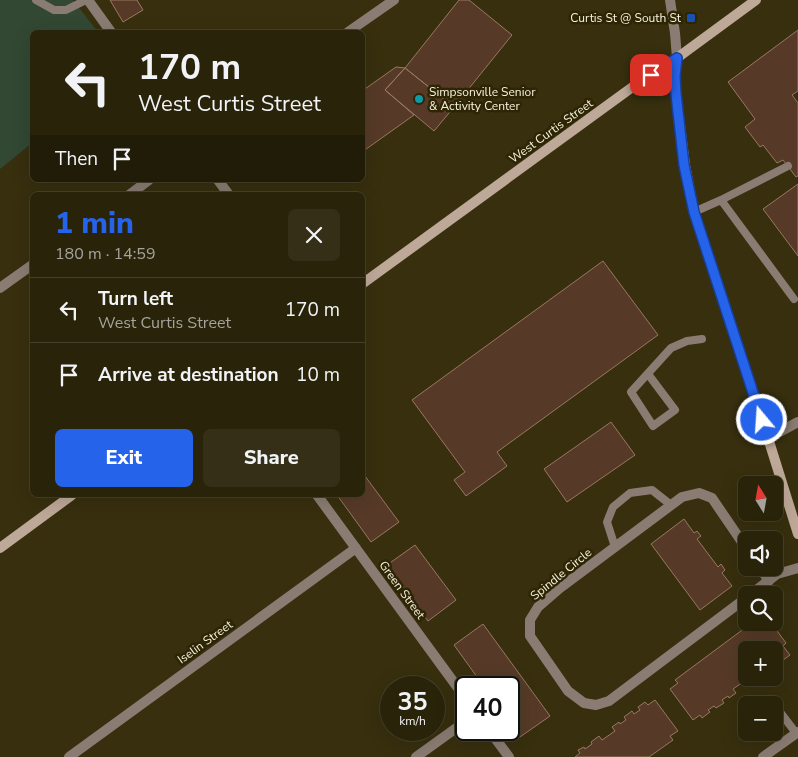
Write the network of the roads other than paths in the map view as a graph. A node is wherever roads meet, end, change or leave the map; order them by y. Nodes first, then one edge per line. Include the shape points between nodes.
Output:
1 (36, 0) edge
2 (87, 0) edge
3 (394, 0) edge
4 (670, 0) edge
5 (756, 0) edge
6 (110, 30) edge
7 (351, 30) edge
8 (677, 58) junction
9 (788, 166) dead end
10 (146, 182) edge
11 (133, 192) edge
12 (721, 200) junction
13 (694, 212) junction
14 (30, 266) edge
15 (365, 282) edge
16 (0, 288) edge
17 (794, 299) dead end
18 (702, 339) dead end
19 (648, 374) junction
20 (798, 422) edge
21 (768, 438) junction
22 (69, 497) edge
23 (319, 497) edge
24 (671, 505) junction
25 (798, 534) edge
26 (738, 536) edge
27 (615, 547) junction
28 (0, 548) edge
29 (356, 548) junction
30 (798, 568) edge
31 (766, 576) edge
32 (769, 581) junction
33 (762, 586) edge
34 (738, 604) edge
35 (455, 684) edge
36 (783, 715) edge
37 (455, 729) edge
38 (797, 732) edge
39 (497, 741) edge
40 (69, 757) edge
41 (416, 757) edge
42 (509, 757) edge
43 (763, 757) edge

1 - 2 lane via 54,10 66,10
2 - 6 street
3 - 7 street
4 - 8 street
5 - 8 street, West Curtis Street
8 - 13 street via 676,94 684,165
8 - 15 street, West Curtis Street
9 - 12 lane
10 - 11 street
12 - 13 lane
12 - 17 lane
13 - 21 street
14 - 16 street
18 - 19 lane via 671,348
19 - 19 lane via 631,392 653,426 674,410
20 - 21 street
21 - 25 street
22 - 28 street
23 - 29 street, Green Street
24 - 26 street, Spindle Circle via 682,496 699,492 712,498
24 - 27 street, Spindle Circle
24 - 27 lane via 652,490 630,493 613,507 607,522
27 - 34 street, Spindle Circle via 560,588 538,607 530,620 530,636 568,691 584,703 596,705 609,701
29 - 35 street, Green Street
29 - 40 street, Iselin Street
30 - 32 street via 777,574
31 - 32 street
32 - 33 street
36 - 38 lane
37 - 41 street
38 - 43 street
39 - 42 street

